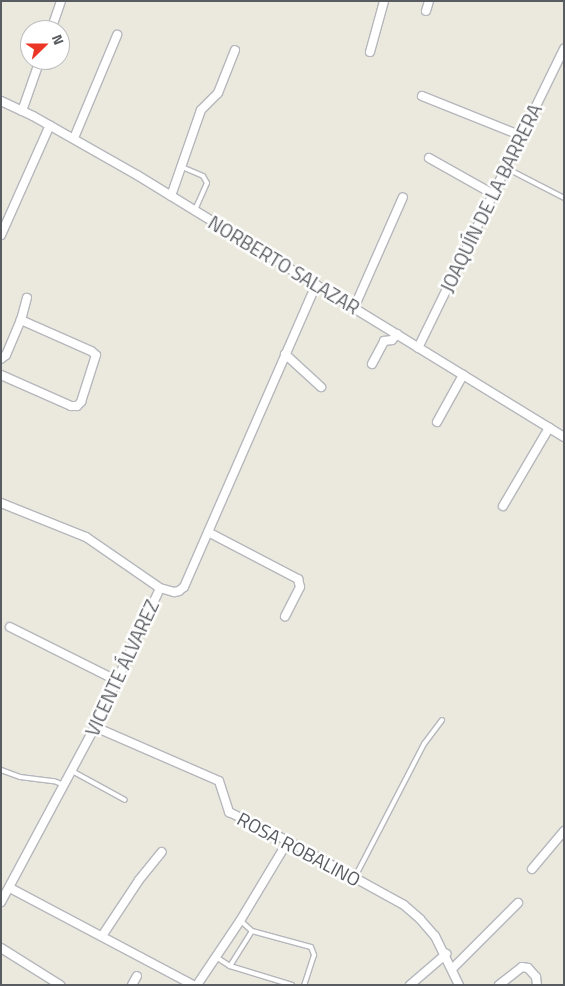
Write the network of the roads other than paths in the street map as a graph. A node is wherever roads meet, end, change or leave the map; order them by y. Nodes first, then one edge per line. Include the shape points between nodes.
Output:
1 (61, 1) edge
2 (384, 1) edge
3 (429, 1) edge
4 (426, 11) dead end
5 (54, 20) edge
6 (118, 35) dead end
7 (564, 49) edge
8 (235, 50) dead end
9 (370, 52) dead end
10 (36, 70) edge
11 (422, 96) dead end
12 (1, 101) edge
13 (22, 111) junction
14 (50, 125) junction
15 (522, 136) junction
16 (74, 138) junction
17 (429, 158) dead end
18 (182, 167) junction
19 (506, 168) junction
20 (493, 194) junction
21 (171, 196) junction
22 (403, 197) dead end
23 (564, 198) edge
24 (195, 210) junction
25 (1, 236) edge
26 (316, 285) junction
27 (27, 298) dead end
28 (354, 308) junction
29 (21, 320) junction
30 (397, 334) junction
31 (418, 348) junction
32 (285, 354) junction
33 (1, 359) edge
34 (372, 364) dead end
35 (1, 375) edge
36 (463, 375) junction
37 (321, 387) dead end
38 (437, 422) dead end
39 (549, 428) junction
40 (564, 437) edge
41 (1, 503) edge
42 (503, 506) dead end
43 (208, 532) junction
44 (160, 588) junction
45 (285, 616) dead end
46 (10, 628) dead end
47 (116, 680) junction
48 (442, 720) dead end
49 (95, 727) junction
50 (1, 770) edge
51 (72, 771) junction
52 (64, 785) junction
53 (125, 800) dead end
54 (564, 831) edge
55 (288, 841) junction
56 (162, 852) dead end
57 (532, 869) dead end
58 (355, 878) junction
59 (10, 888) junction
60 (1, 902) edge
61 (518, 903) dead end
62 (240, 921) junction
63 (252, 931) junction
64 (102, 936) junction
65 (1, 948) edge
66 (446, 954) junction
67 (216, 957) junction
68 (230, 966) junction
69 (453, 968) junction
70 (137, 976) dead end
71 (60, 985) edge
72 (132, 985) edge
73 (193, 985) edge
74 (197, 985) edge
75 (292, 985) edge
76 (304, 985) edge
77 (410, 985) edge
78 (459, 985) edge
79 (499, 985) edge
80 (537, 985) edge

1 - 5 street
2 - 9 street
3 - 4 street
6 - 16 street
7 - 15 street, JOAQUÍN DE LA BARRERA
8 - 18 street via 218,94 201,110
10 - 13 street
11 - 15 street
12 - 13 street, NORBERTO SALAZAR
13 - 14 street, NORBERTO SALAZAR
14 - 16 street, NORBERTO SALAZAR
14 - 25 street
15 - 19 street, JOAQUÍN DE LA BARRERA
16 - 21 street, NORBERTO SALAZAR
17 - 20 street
18 - 21 street
18 - 24 lane via 203,176 207,183
19 - 20 street, JOAQUÍN DE LA BARRERA
19 - 23 lane
20 - 31 street, JOAQUÍN DE LA BARRERA
21 - 24 street, NORBERTO SALAZAR
22 - 28 street
24 - 26 street, NORBERTO SALAZAR
26 - 28 street, NORBERTO SALAZAR
26 - 32 street, VICENTE ÁLVAREZ
27 - 29 street
28 - 30 street, NORBERTO SALAZAR
29 - 33 street via 6,355
29 - 35 street via 91,351 96,361 77,406
30 - 31 street, NORBERTO SALAZAR
30 - 34 street via 392,340 384,341
31 - 36 street, NORBERTO SALAZAR
32 - 37 street
32 - 43 street, VICENTE ÁLVAREZ
36 - 38 street
36 - 39 street, NORBERTO SALAZAR
39 - 40 street, NORBERTO SALAZAR
39 - 42 street
41 - 44 street via 86,537
43 - 44 street, VICENTE ÁLVAREZ via 184,587 174,592
43 - 45 street via 298,579 300,587
44 - 47 street, VICENTE ÁLVAREZ
46 - 47 street
47 - 49 street, VICENTE ÁLVAREZ
48 - 58 lane via 424,744
49 - 51 street, VICENTE ÁLVAREZ
49 - 55 street, ROSA ROBALINO via 218,781 229,812
50 - 52 lane
51 - 52 street, VICENTE ÁLVAREZ
51 - 53 lane
52 - 59 street, VICENTE ÁLVAREZ
54 - 57 street
55 - 58 street, ROSA ROBALINO
55 - 62 street
56 - 64 street
58 - 66 street, ROSA ROBALINO via 404,905 420,918
59 - 60 street, VICENTE ÁLVAREZ
59 - 64 street
61 - 69 street
62 - 63 lane
62 - 67 street
63 - 68 lane
63 - 76 lane via 311,947 314,955
64 - 73 street
65 - 71 street
66 - 69 street, ROSA ROBALINO
66 - 77 street
67 - 68 lane
67 - 74 street
68 - 75 lane
69 - 78 street, ROSA ROBALINO
70 - 72 street
79 - 80 street via 522,968 528,968 536,977

